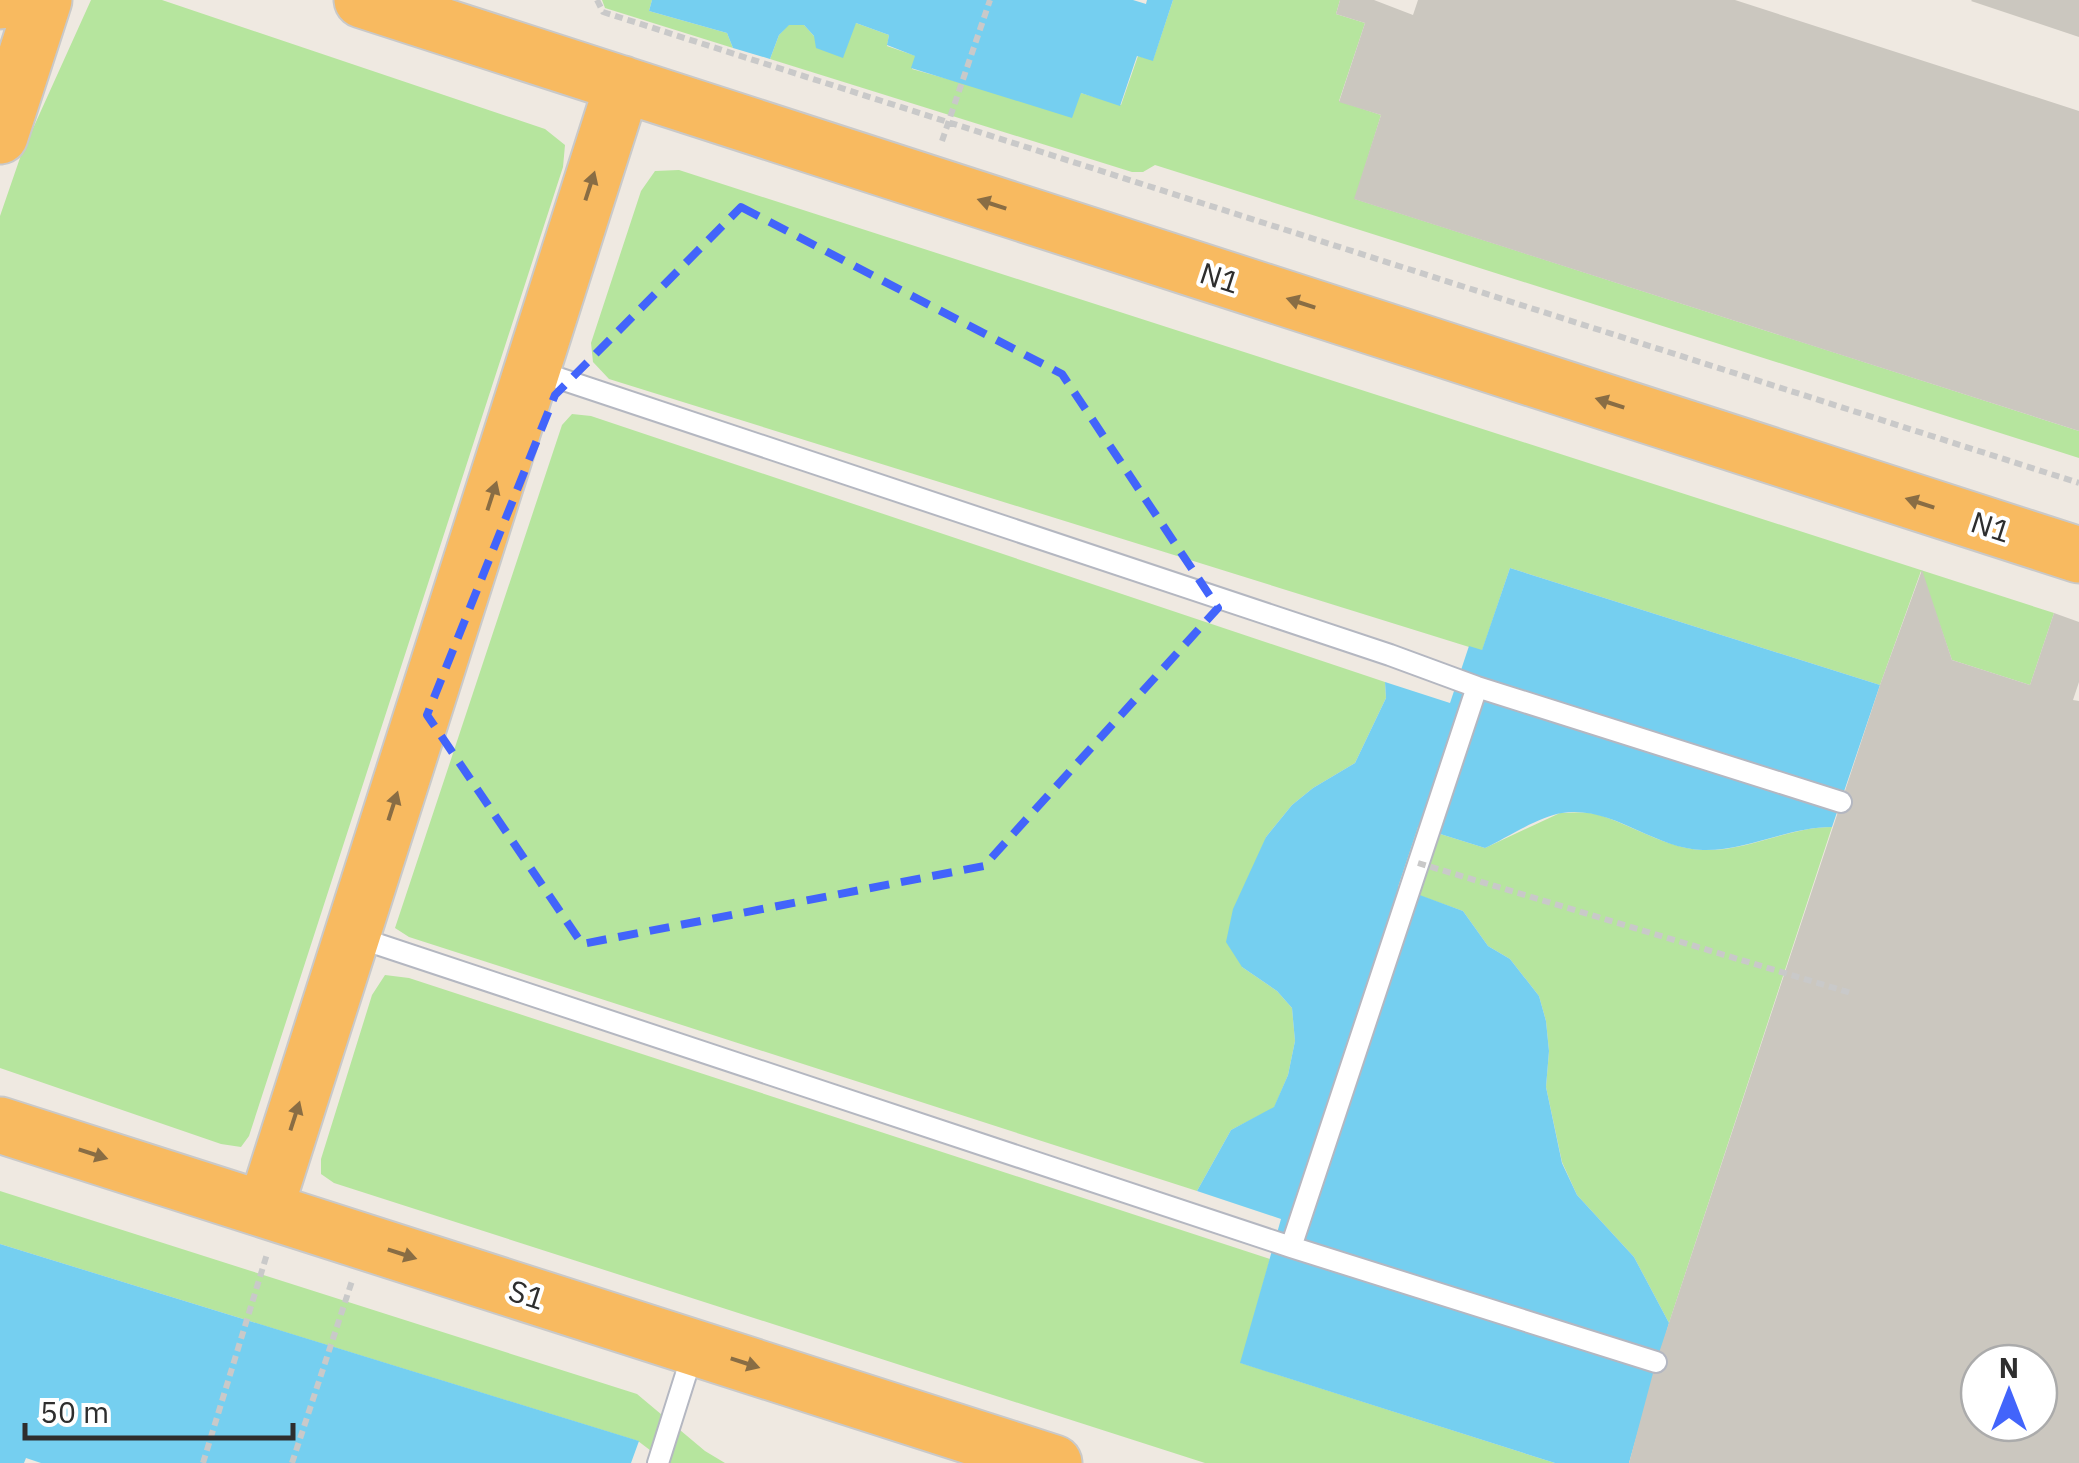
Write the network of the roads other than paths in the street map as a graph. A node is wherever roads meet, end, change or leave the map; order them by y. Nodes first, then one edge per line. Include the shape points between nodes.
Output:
1 (44, 0) edge
2 (362, 0) edge
3 (622, 84) junction
4 (0, 136) edge
5 (532, 370) junction
6 (2079, 555) edge
7 (1476, 687) junction
8 (1841, 802) dead end
9 (352, 936) junction
10 (0, 1125) edge
11 (272, 1211) junction
12 (1291, 1247) junction
13 (694, 1347) junction
14 (1656, 1362) dead end
15 (658, 1463) edge
16 (1054, 1463) edge

1 - 4 highway
2 - 3 highway, N1
5 -> 3 highway
6 -> 3 highway, N1
5 - 7 lane
9 -> 5 highway
7 - 8 lane
7 - 12 lane
11 -> 9 highway
9 - 12 lane
10 -> 11 highway, S1
11 -> 13 highway, S1
12 - 14 lane
13 - 15 lane
13 -> 16 highway, S1

